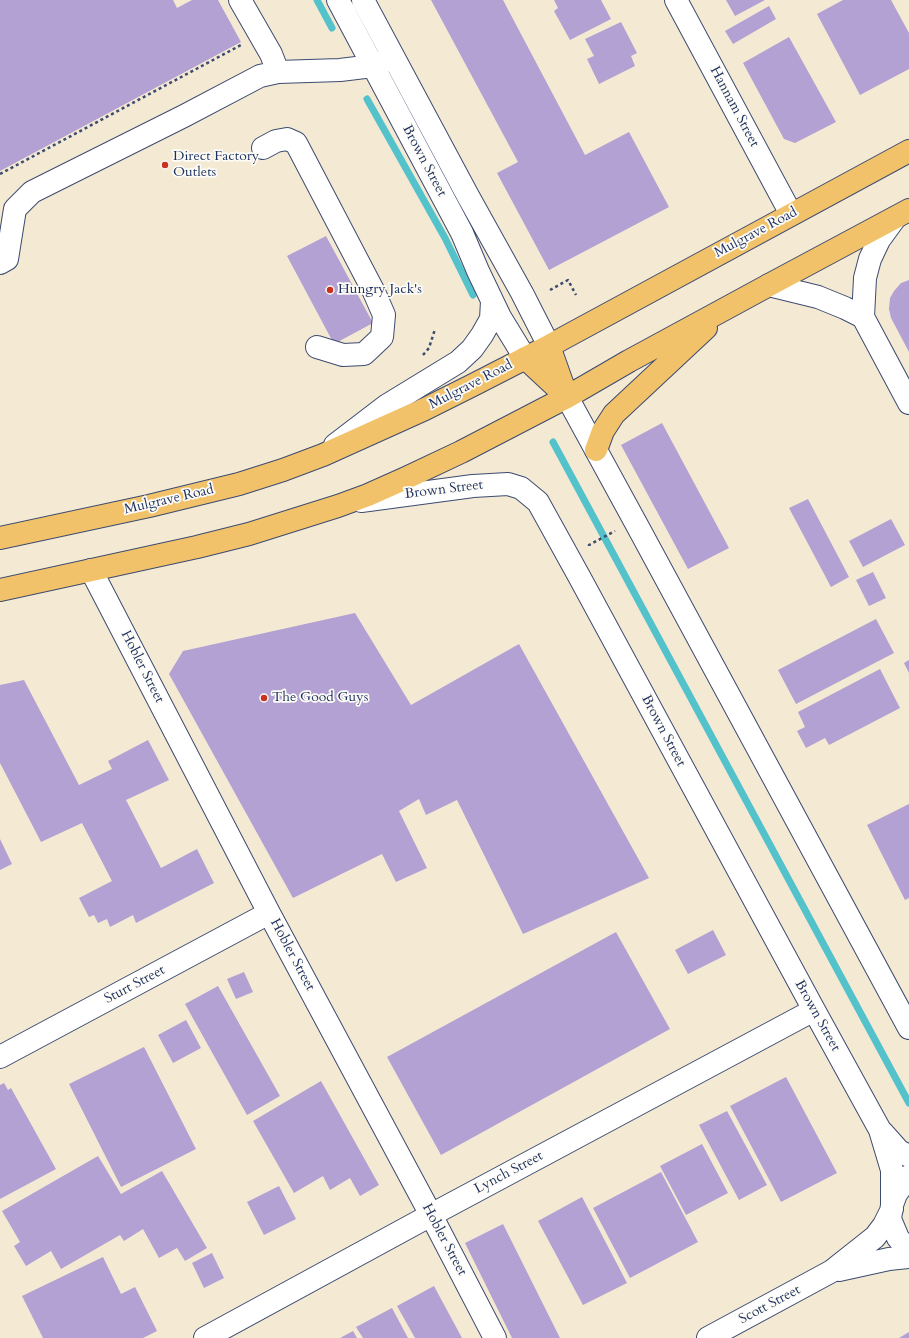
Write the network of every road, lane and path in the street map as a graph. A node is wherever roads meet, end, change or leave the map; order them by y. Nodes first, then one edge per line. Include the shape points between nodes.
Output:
1 (240, 0) edge
2 (338, 0) edge
3 (363, 0) edge
4 (676, 0) edge
5 (246, 42) dead end
6 (394, 57) junction
7 (373, 66) junction
8 (278, 72) junction
9 (263, 148) dead end
10 (909, 151) edge
11 (0, 174) edge
12 (791, 214) junction
13 (902, 214) edge
14 (0, 263) edge
15 (769, 285) junction
16 (550, 290) dead end
17 (576, 295) dead end
18 (492, 301) junction
19 (729, 307) junction
20 (863, 317) junction
21 (435, 329) dead end
22 (549, 346) junction
23 (317, 347) dead end
24 (419, 358) dead end
25 (525, 358) junction
26 (567, 397) junction
27 (909, 403) edge
28 (596, 450) junction
29 (323, 455) junction
30 (350, 502) junction
31 (612, 532) dead end
32 (0, 538) edge
33 (593, 542) dead end
34 (91, 570) junction
35 (0, 590) edge
36 (269, 913) junction
37 (814, 1010) junction
38 (909, 1028) edge
39 (0, 1057) edge
40 (880, 1130) junction
41 (909, 1156) edge
42 (909, 1176) edge
43 (892, 1207) junction
44 (431, 1215) junction
45 (909, 1251) edge
46 (909, 1257) edge
47 (832, 1271) junction
48 (712, 1337) edge
49 (205, 1338) edge
50 (495, 1338) edge

1 - 8 street via 271,54
2 - 7 street, Brown Street
3 - 6 street, Brown Street
4 - 12 street, Hannam Street
5 - 11 path
6 - 7 street
6 - 22 street, Brown Street
7 - 8 street
7 - 18 street, Brown Street via 462,233
8 - 14 street via 260,76 32,192 15,209 7,258
9 - 23 street via 287,139 296,143 384,315 382,337 364,354 343,355
10 - 12 main road, Mulgrave Road
12 - 22 main road, Mulgrave Road
13 - 15 main road
13 - 20 street via 879,240 870,259 865,278
15 - 19 main road
15 - 20 street via 818,297
16 - 17 path via 568,280
18 - 25 street, Brown Street
18 - 29 street via 491,319 472,349 458,362 386,406
19 - 26 main road
19 - 28 main road via 614,414 603,431
20 - 27 street
21 - 24 path via 429,348
22 - 25 main road, Mulgrave Road
22 - 26 main road, Brown Street
25 - 26 main road, Brown Street
25 - 29 main road, Mulgrave Road via 425,409
26 - 28 street, Brown Street
26 - 30 main road via 406,478
28 - 38 street, Brown Street
29 - 32 main road, Mulgrave Road via 239,484
30 - 34 main road via 249,534
30 - 37 street, Brown Street via 502,484 513,485 529,494 540,505
31 - 33 path
34 - 35 main road
34 - 36 street, Hobler Street
36 - 39 street, Sturt Street
36 - 44 street, Hobler Street
37 - 40 street, Brown Street
37 - 44 street, Lynch Street
40 - 41 street, Brown Street via 899,1151
40 - 43 street, Brown Street via 892,1170
42 - 43 street, Scott Street via 896,1194
43 - 45 street, Brown Street via 890,1219 893,1228
43 - 47 street, Scott Street via 875,1237
44 - 49 street, Lynch Street
44 - 50 street, Hobler Street
46 - 47 street, Scott Street
47 - 48 street, Scott Street

